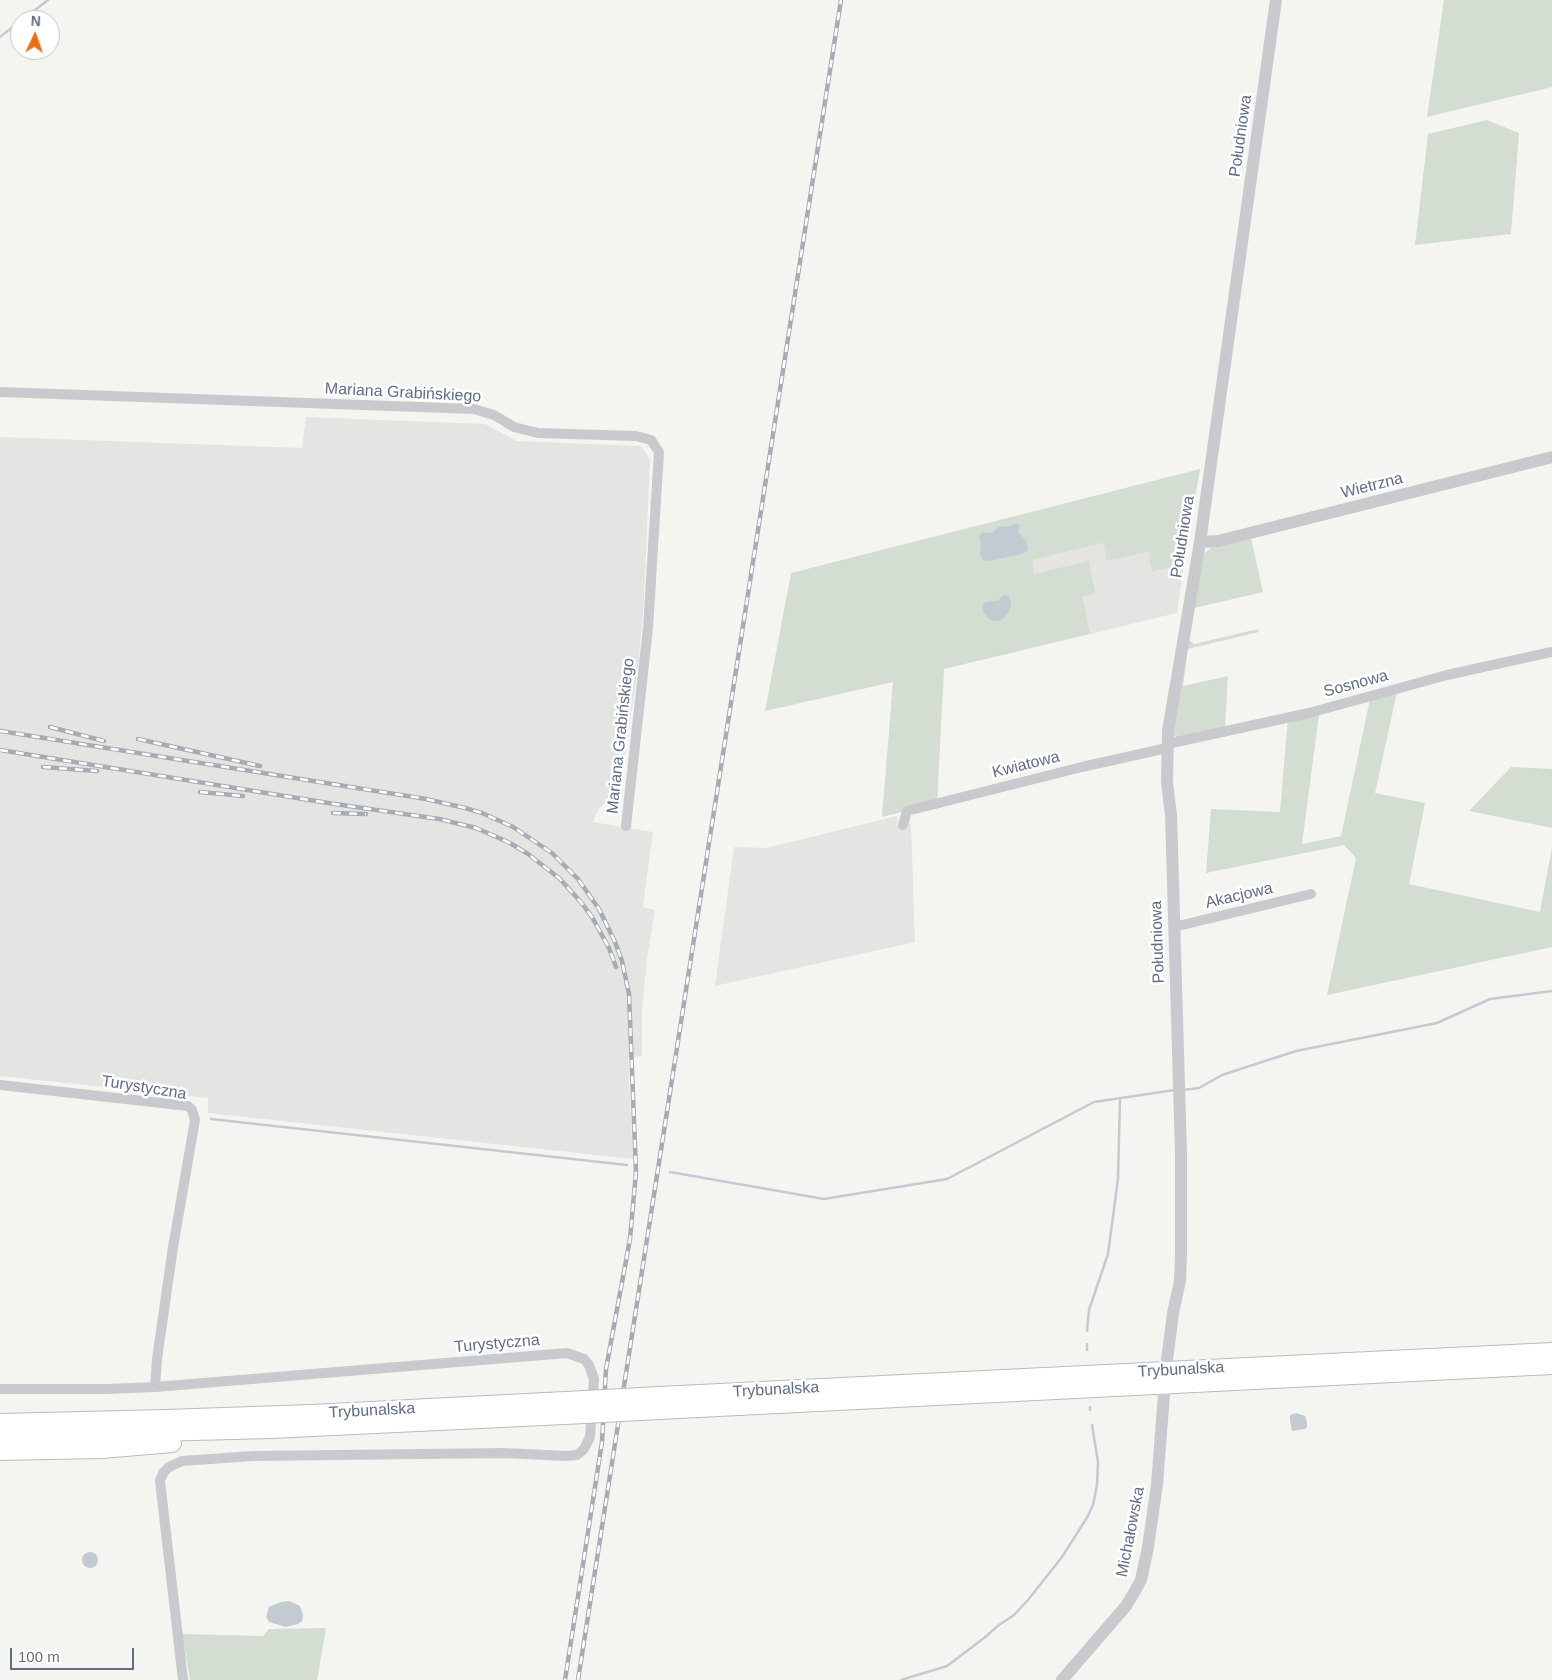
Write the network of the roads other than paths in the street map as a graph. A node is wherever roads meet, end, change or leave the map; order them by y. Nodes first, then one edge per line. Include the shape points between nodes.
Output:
1 (1276, 0) edge
2 (0, 392) edge
3 (1552, 457) edge
4 (1200, 542) junction
5 (1552, 652) edge
6 (1167, 746) junction
7 (903, 825) dead end
8 (626, 826) dead end
9 (1312, 894) dead end
10 (1174, 927) junction
11 (0, 1085) edge
12 (1552, 1352) edge
13 (1166, 1360) dead end
14 (1552, 1365) edge
15 (155, 1387) junction
16 (0, 1389) edge
17 (1164, 1394) dead end
18 (659, 1403) junction
19 (585, 1407) junction
20 (0, 1423) edge
21 (271, 1429) junction
22 (0, 1436) edge
23 (0, 1451) edge
24 (184, 1680) edge
25 (1062, 1680) edge

1 - 4 street, Południowa
2 - 8 street, Mariana Grabińskiego via 474,409 538,434 636,436 651,440 659,452 648,628
3 - 4 street, Wietrzna via 1218,541
4 - 6 street, Południowa
5 - 6 street, Sosnowa via 1447,675 1309,713
6 - 7 street, Kwiatowa via 907,811
6 - 10 street, Południowa
9 - 10 street, Akacjowa
10 - 13 street, Południowa via 1182,1256
11 - 15 street, Turystyczna via 188,1106 192,1110 195,1120 173,1246
12 - 18 highway, Trybunalska
14 - 18 highway, Trybunalska
15 - 16 street
15 - 24 street, Turystyczna via 567,1353 584,1358 594,1379 590,1437 581,1453 572,1457 504,1454 253,1456 182,1461 169,1467 162,1473 160,1481
17 - 25 street, Michałowska via 1157,1485 1141,1580 1126,1606
18 - 19 highway, Trybunalska, bridge
19 - 20 highway, Trybunalska
19 - 21 highway, Trybunalska
21 - 22 highway, Trybunalska
21 - 23 highway via 116,1448

